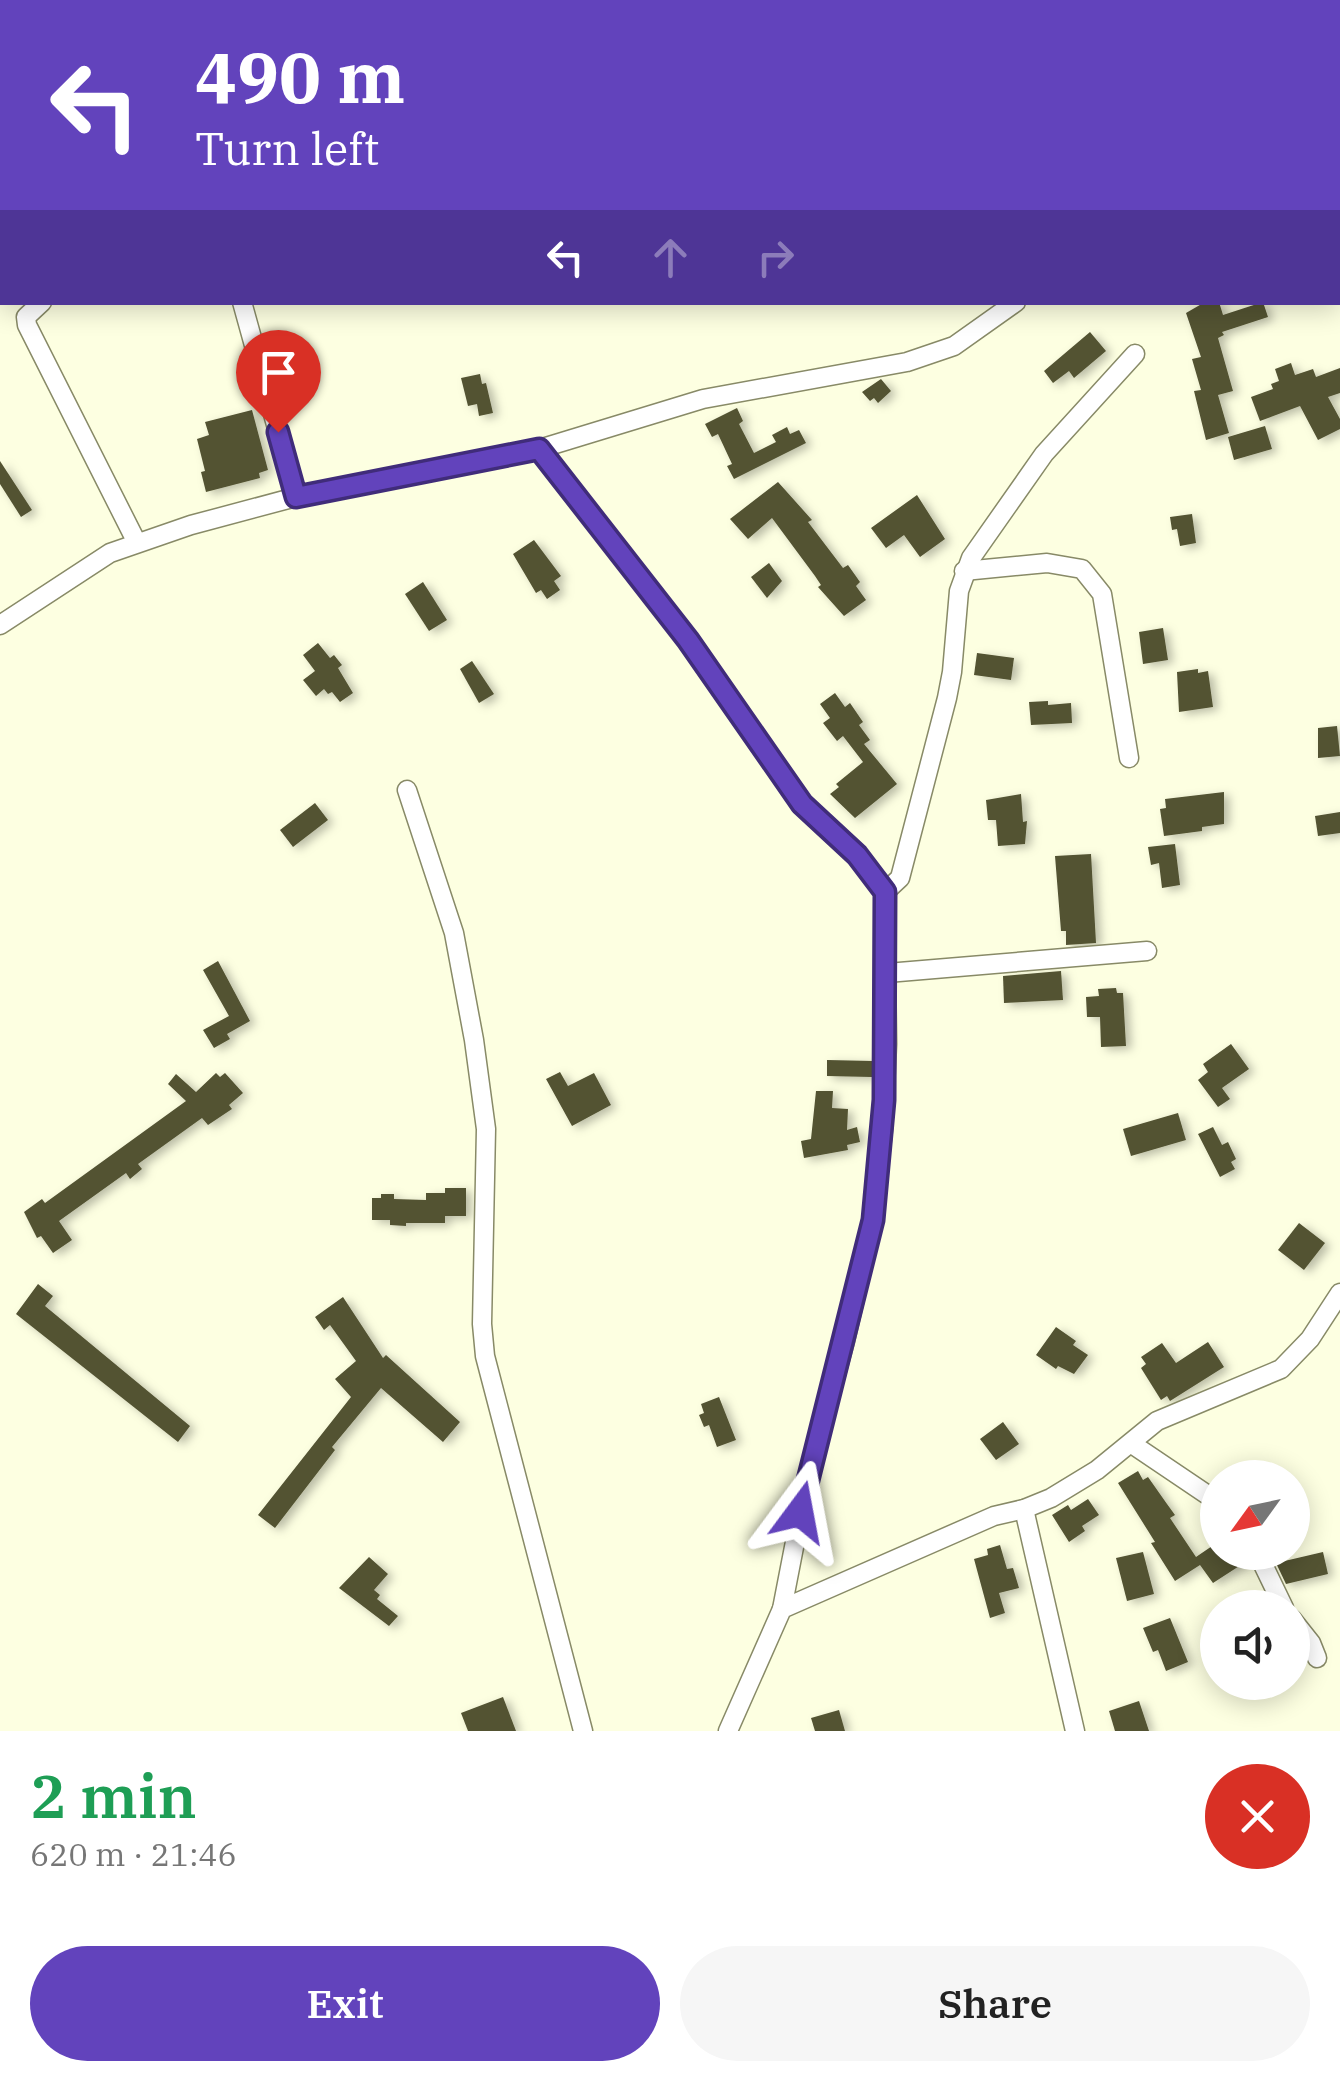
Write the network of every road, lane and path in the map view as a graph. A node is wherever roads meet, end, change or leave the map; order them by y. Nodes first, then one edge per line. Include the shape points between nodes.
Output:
1 (39, 305) edge
2 (243, 305) edge
3 (1012, 305) edge
4 (1134, 354) dead end
5 (539, 449) junction
6 (296, 497) junction
7 (136, 543) junction
8 (964, 571) junction
9 (0, 625) edge
10 (1128, 758) dead end
11 (407, 790) dead end
12 (885, 892) junction
13 (1147, 951) dead end
14 (887, 973) junction
15 (1340, 1293) edge
16 (1132, 1444) junction
17 (1200, 1490) edge
18 (1024, 1509) junction
19 (782, 1609) junction
20 (1310, 1642) edge
21 (1317, 1658) dead end
22 (583, 1731) edge
23 (728, 1731) edge
24 (1075, 1731) edge

1 - 7 street via 26,317 27,326
2 - 6 street
3 - 5 street via 954,346 907,362 704,399
4 - 8 street via 1044,454
5 - 6 street
5 - 12 street via 688,640 802,804 857,855
6 - 7 street
7 - 9 street
8 - 10 street via 1047,563 1082,569 1102,594
8 - 12 street via 947,698 900,878
11 - 22 street via 454,933 481,1085 484,1356
12 - 14 street
13 - 14 street
14 - 19 street via 873,1220 806,1480
15 - 16 street via 1310,1340 1280,1369 1157,1421
16 - 17 street
16 - 18 street
18 - 19 street
18 - 24 street
19 - 23 street
20 - 21 street

